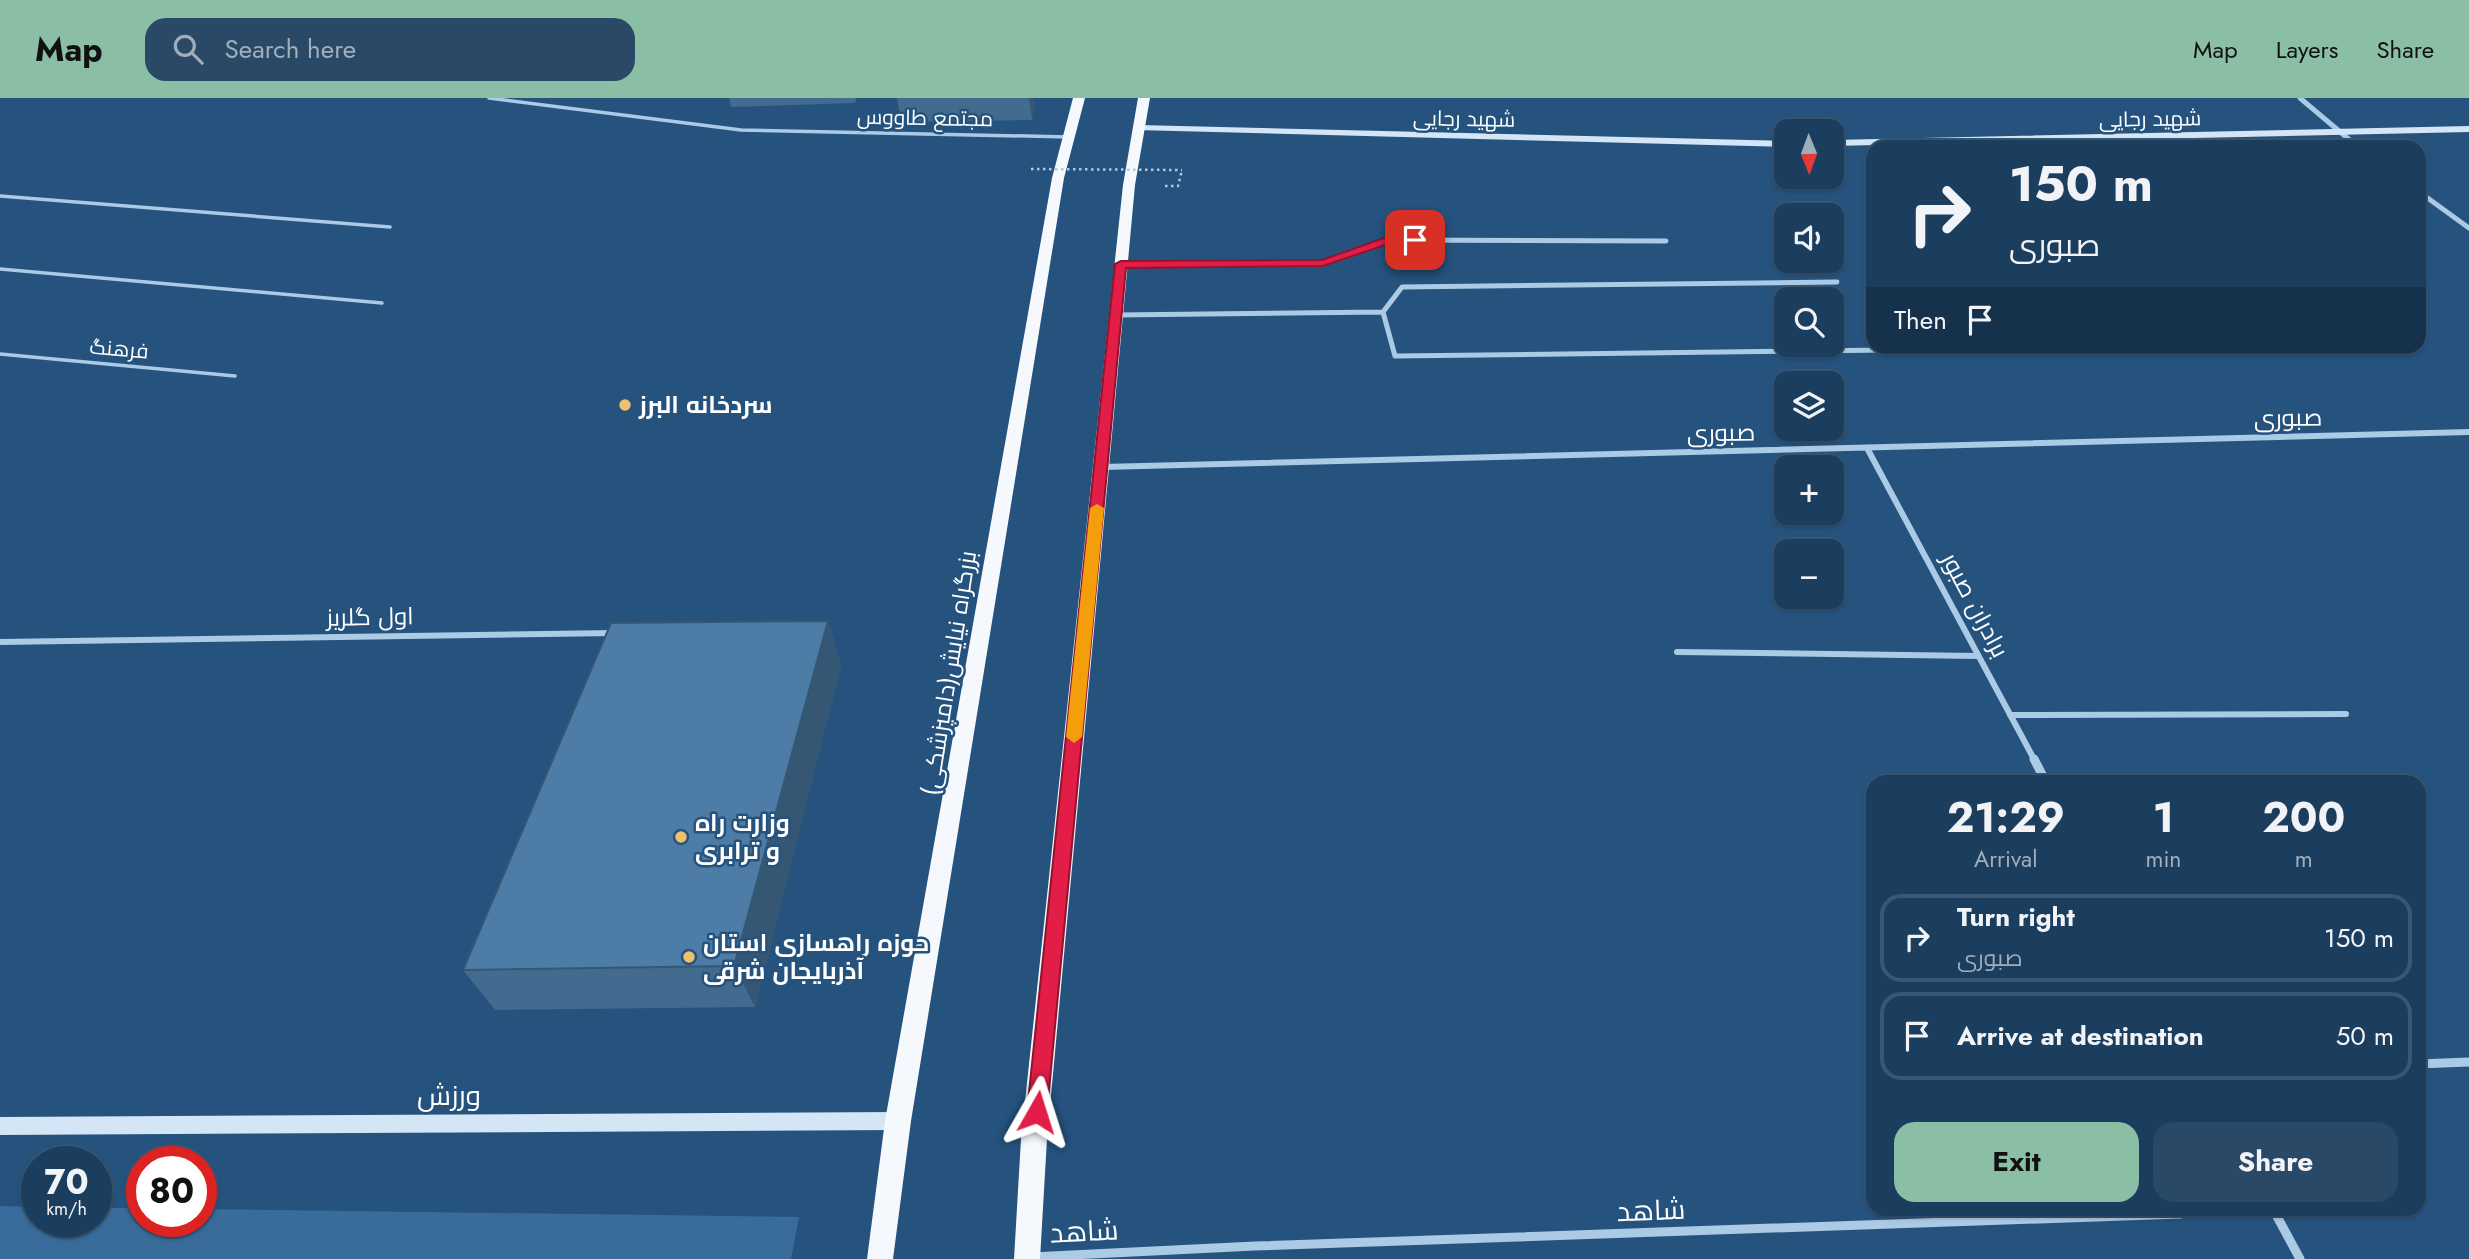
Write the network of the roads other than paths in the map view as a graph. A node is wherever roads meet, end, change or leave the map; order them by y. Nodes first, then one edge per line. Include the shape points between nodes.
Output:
1 (489, 98) edge
2 (1079, 98) edge
3 (1144, 98) edge
4 (2300, 98) edge
5 (1139, 128) junction
6 (2469, 129) edge
7 (2338, 133) junction
8 (1069, 137) junction
9 (1984, 140) edge
10 (2348, 140) edge
11 (1866, 142) edge
12 (1844, 143) edge
13 (1774, 144) edge
14 (0, 197) edge
15 (2426, 197) edge
16 (390, 227) dead end
17 (2469, 228) edge
18 (1666, 241) dead end
19 (1121, 264) junction
20 (0, 269) edge
21 (1837, 282) dead end
22 (382, 303) dead end
23 (1383, 312) junction
24 (1116, 315) junction
25 (1866, 350) edge
26 (0, 354) edge
27 (235, 376) dead end
28 (2469, 432) edge
29 (1867, 448) junction
30 (1101, 467) junction
31 (629, 633) edge
32 (0, 642) edge
33 (1677, 652) dead end
34 (1978, 656) junction
35 (2346, 714) dead end
36 (2010, 715) junction
37 (2042, 775) edge
38 (2469, 1062) edge
39 (2426, 1063) edge
40 (898, 1121) junction
41 (0, 1126) edge
42 (2123, 1216) edge
43 (2277, 1216) edge
44 (1027, 1258) edge
45 (880, 1259) edge
46 (2300, 1259) edge

1 - 8 lane, مجتمع طاووس via 741,130
2 - 8 highway, بزرگراه نیایش(دامپزشکی)
3 - 5 highway
4 - 7 street
5 - 13 main road, شهید رجایی
5 - 19 highway
6 - 7 main road, شهید رجایی
7 - 9 main road, شهید رجایی
7 - 10 street
8 - 40 highway, بزرگراه نیایش(دامپزشکی) via 1058,178
11 - 12 main road, شهید رجایی
14 - 16 lane
15 - 17 street
18 - 19 street via 1387,240 1323,263
19 - 24 highway
20 - 22 lane
21 - 23 street via 1402,287
23 - 24 street
23 - 25 street via 1395,356
24 - 30 highway
26 - 27 lane, فرهنگ
28 - 29 street, صبوری
29 - 30 street, صبوری
29 - 34 street, برادران صبور
30 - 44 highway via 1034,1139
31 - 32 street, اول گلریز
33 - 34 street
34 - 36 street, برادران صبور
35 - 36 street
36 - 37 street, برادران صبور
38 - 39 street
40 - 41 main road, ورزش
40 - 45 highway, بزرگراه نیایش(دامپزشکی)
42 - 44 street, شاهد
43 - 46 street

